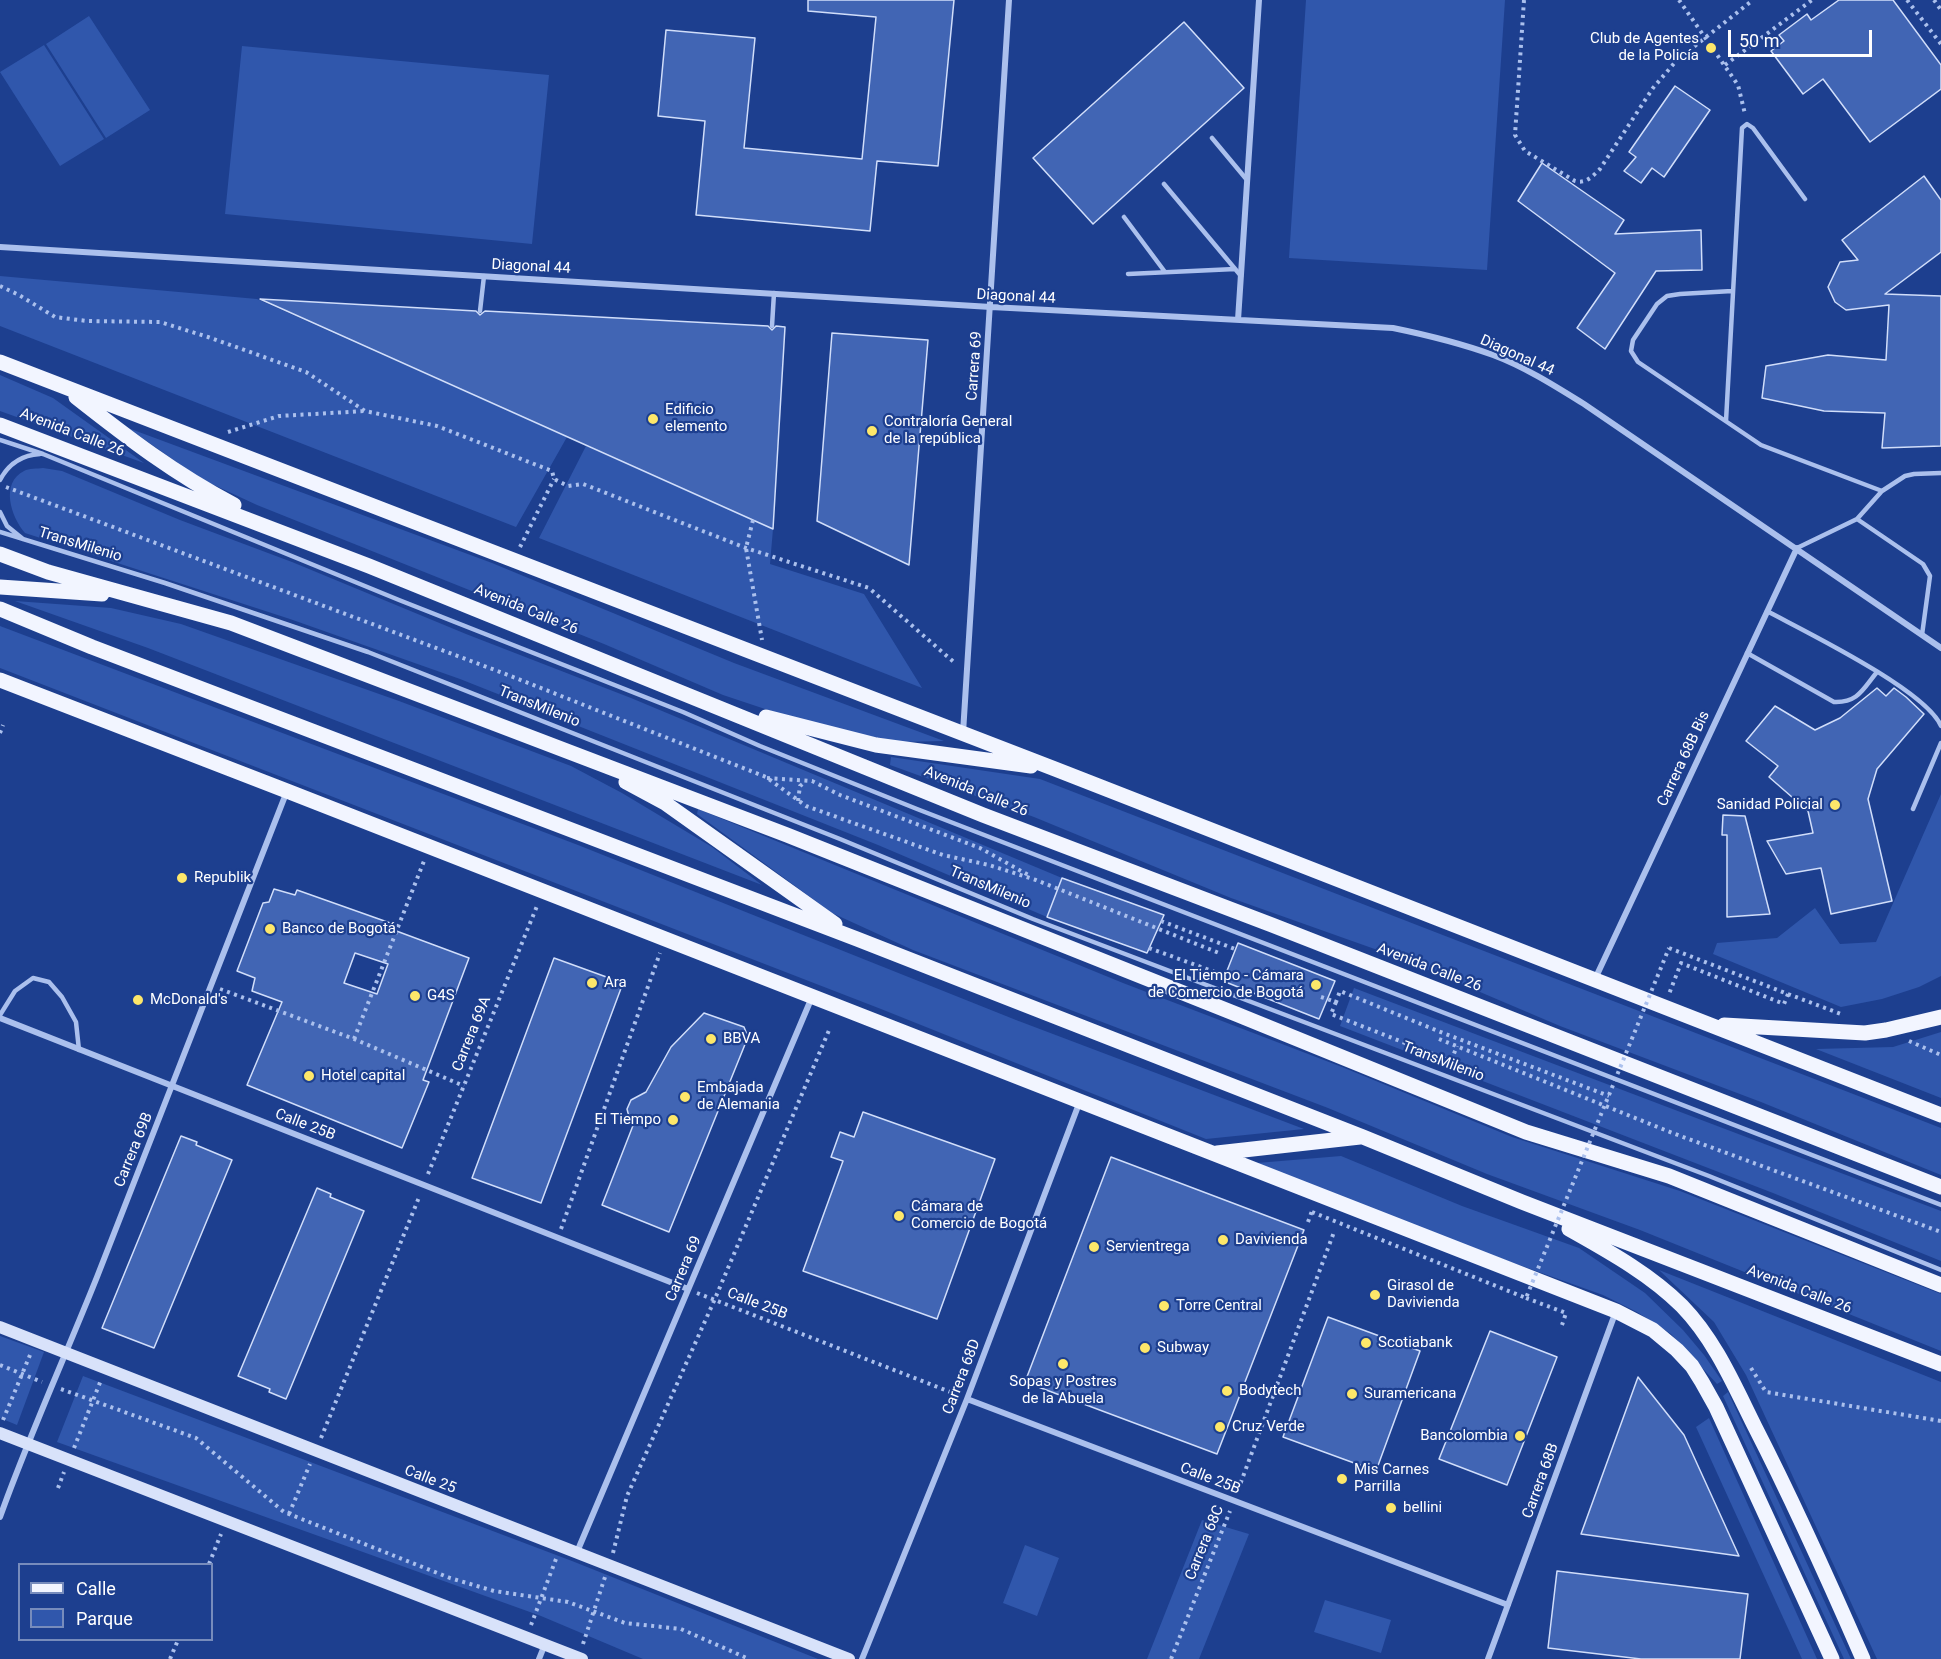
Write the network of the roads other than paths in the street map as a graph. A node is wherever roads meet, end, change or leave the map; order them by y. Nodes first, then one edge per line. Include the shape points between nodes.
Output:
1 (1010, 0) edge
2 (1259, 0) edge
3 (1212, 138) dead end
4 (1247, 180) junction
5 (1164, 184) dead end
6 (1805, 199) dead end
7 (1124, 217) dead end
8 (0, 247) edge
9 (1235, 268) junction
10 (1165, 272) junction
11 (1128, 274) dead end
12 (484, 276) junction
13 (1241, 276) junction
14 (1732, 291) junction
15 (774, 293) junction
16 (991, 308) junction
17 (480, 311) dead end
18 (1238, 320) junction
19 (772, 326) dead end
20 (0, 362) edge
21 (64, 388) junction
22 (1726, 421) junction
23 (0, 425) edge
24 (0, 440) edge
25 (43, 454) junction
26 (1941, 473) edge
27 (0, 480) edge
28 (1882, 491) junction
29 (0, 512) edge
30 (1857, 519) junction
31 (0, 532) edge
32 (295, 538) junction
33 (25, 541) junction
34 (1797, 548) junction
35 (0, 554) edge
36 (0, 587) edge
37 (150, 600) junction
38 (0, 609) edge
39 (1767, 611) junction
40 (1922, 635) junction
41 (1941, 648) edge
42 (1748, 653) junction
43 (1877, 672) junction
44 (0, 680) edge
45 (702, 700) junction
46 (1941, 726) edge
47 (963, 734) junction
48 (1941, 743) edge
49 (576, 755) junction
50 (1055, 769) junction
51 (287, 790) junction
52 (1913, 809) dead end
53 (857, 939) junction
54 (1594, 981) junction
55 (813, 996) junction
56 (0, 1017) edge
57 (1941, 1017) edge
58 (1707, 1024) junction
59 (79, 1050) junction
60 (172, 1086) junction
61 (1080, 1101) junction
62 (1941, 1115) edge
63 (1363, 1137) junction
64 (1215, 1154) junction
65 (1941, 1187) edge
66 (1522, 1202) junction
67 (1941, 1205) edge
68 (1941, 1270) edge
69 (1941, 1285) edge
70 (688, 1289) junction
71 (1616, 1311) junction
72 (0, 1327) edge
73 (66, 1353) junction
74 (1941, 1364) edge
75 (967, 1398) junction
76 (0, 1433) edge
77 (28, 1444) junction
78 (0, 1517) edge
79 (577, 1552) junction
80 (1508, 1605) junction
81 (545, 1644) junction
82 (580, 1658) edge
83 (539, 1659) edge
84 (849, 1659) edge
85 (862, 1659) edge
86 (1488, 1659) edge
87 (1832, 1659) edge
88 (1863, 1659) edge

1 - 16 street, Carrera 69
2 - 4 street
3 - 4 lane
4 - 13 street
5 - 9 lane
6 - 14 lane via 1754,128 1747,124 1742,128
7 - 10 lane
8 - 12 street, Diagonal 44
9 - 10 lane
9 - 13 lane
10 - 11 lane
12 - 15 street, Diagonal 44
12 - 17 lane
13 - 18 street
14 - 22 lane
14 - 22 lane via 1667,297 1657,304 1633,340 1631,351 1638,362
15 - 16 street, Diagonal 44
15 - 19 lane
16 - 18 street, Diagonal 44
16 - 47 street, Carrera 69
18 - 34 street, Diagonal 44 via 1393,328 1494,356 1584,404
20 - 21 main road
21 - 32 main road via 201,488
21 - 47 main road
22 - 28 lane via 1761,445
23 - 32 main road, Avenida Calle 26
24 - 25 lane
25 - 27 lane via 15,461
25 - 67 lane via 917,809
26 - 28 lane via 1905,476
28 - 30 lane
29 - 33 lane, TransMilenio via 7,526
30 - 34 lane
30 - 40 lane via 1929,571
31 - 33 lane, TransMilenio
32 - 45 main road, Avenida Calle 26
33 - 68 lane, TransMilenio via 165,583 368,652 840,838 1033,919 1708,1176
34 - 39 street, Carrera 68B Bis
34 - 40 street, Diagonal 44
35 - 37 main road via 48,572
36 - 37 main road
37 - 49 main road via 231,622
38 - 53 main road, Avenida Calle 26
39 - 42 street, Carrera 68B Bis
39 - 43 lane
40 - 41 street, Diagonal 44
42 - 43 lane via 1834,702 1847,703
42 - 54 street, Carrera 68B Bis
43 - 46 lane via 1898,684 1932,713
44 - 51 main road
45 - 50 main road via 876,745
45 - 65 main road, Avenida Calle 26 via 983,815
47 - 50 main road
48 - 52 lane
49 - 53 main road via 665,803
49 - 69 main road via 1526,1132 1669,1176
50 - 54 main road
51 - 55 main road
51 - 60 street, Carrera 69B
53 - 63 main road, Avenida Calle 26
54 - 58 main road
55 - 61 main road
55 - 70 street, Carrera 69
56 - 59 street, Calle 25B
56 - 59 lane via 15,991 33,978 49,982 76,1022
57 - 58 main road via 1865,1033
58 - 62 main road
59 - 60 street, Calle 25B
60 - 70 street, Calle 25B
60 - 73 street, Carrera 69B
61 - 64 main road
61 - 75 street, Carrera 68D
63 - 64 main road
63 - 66 main road, Avenida Calle 26
64 - 71 main road
66 - 74 main road, Avenida Calle 26
66 - 88 main road via 1653,1282 1682,1306 1710,1341 1770,1456
70 - 79 street, Carrera 69
71 - 80 street, Carrera 68B
71 - 87 main road via 1653,1330 1677,1350 1702,1382
72 - 73 street, Calle 25
73 - 77 street, Carrera 69B
73 - 79 street, Calle 25
75 - 80 street, Calle 25B
75 - 85 street, Carrera 68D
76 - 77 street
77 - 78 street, Carrera 69B
77 - 81 street
79 - 84 street, Calle 25
80 - 86 street, Carrera 68B
81 - 82 street
81 - 83 street

